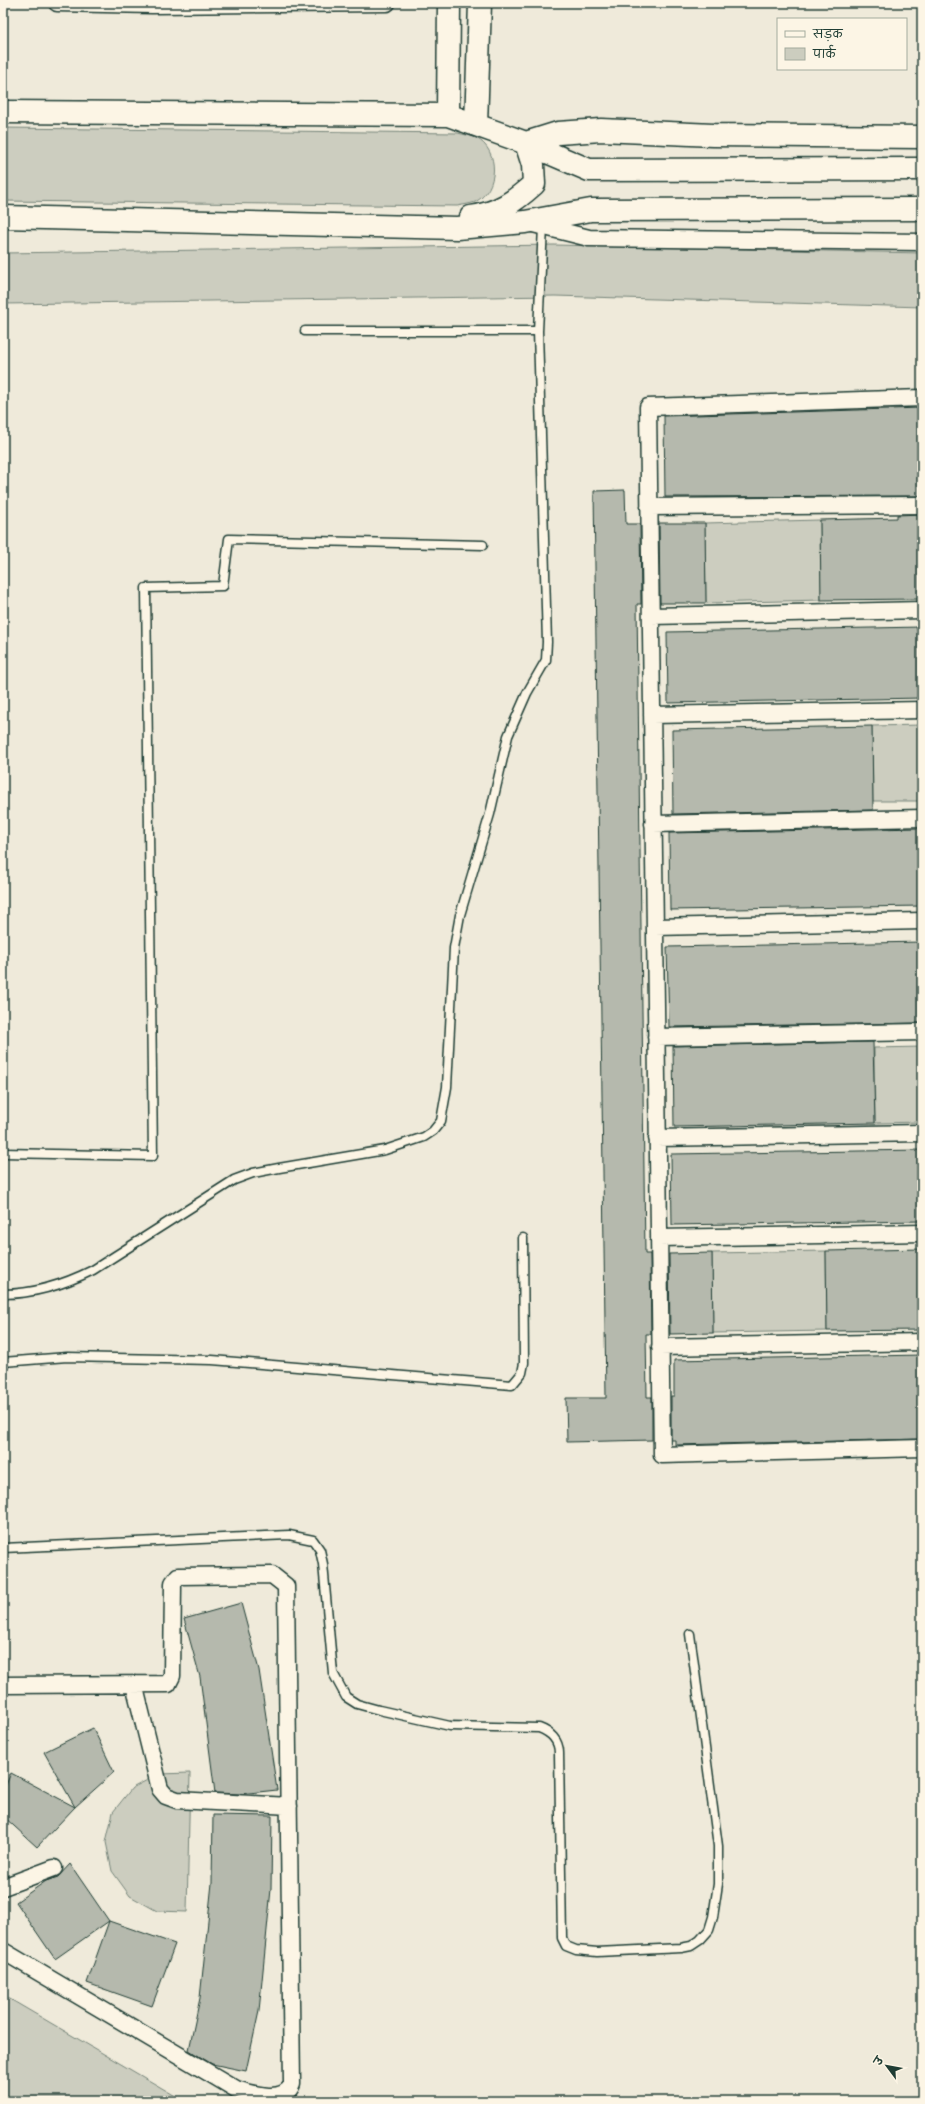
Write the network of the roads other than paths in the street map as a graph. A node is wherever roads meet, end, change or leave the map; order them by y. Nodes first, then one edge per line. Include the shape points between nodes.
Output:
1 (58, 3) edge
2 (387, 3) edge
3 (449, 3) edge
4 (480, 3) edge
5 (270, 4) edge
6 (3, 112) edge
7 (448, 115) junction
8 (476, 125) junction
9 (922, 137) edge
10 (526, 143) junction
11 (922, 169) edge
12 (922, 209) edge
13 (3, 217) edge
14 (534, 224) junction
15 (425, 227) junction
16 (922, 242) edge
17 (305, 331) dead end
18 (538, 331) junction
19 (922, 398) edge
20 (922, 505) edge
21 (649, 507) junction
22 (483, 545) dead end
23 (922, 610) edge
24 (650, 616) junction
25 (922, 710) edge
26 (652, 715) junction
27 (922, 818) edge
28 (653, 824) junction
29 (922, 921) edge
30 (655, 927) junction
31 (922, 1032) edge
32 (656, 1037) junction
33 (922, 1133) edge
34 (657, 1138) junction
35 (3, 1153) edge
36 (922, 1233) edge
37 (523, 1238) dead end
38 (659, 1238) junction
39 (3, 1294) edge
40 (922, 1342) edge
41 (660, 1347) junction
42 (3, 1362) edge
43 (922, 1448) edge
44 (3, 1548) edge
45 (690, 1634) dead end
46 (134, 1684) junction
47 (3, 1685) edge
48 (289, 1806) junction
49 (54, 1868) dead end
50 (3, 1886) edge
51 (3, 1950) edge

1 - 5 street
2 - 5 street
3 - 7 main road
4 - 8 main road
6 - 7 main road
7 - 8 main road
8 - 10 main road
9 - 10 main road via 713,135 601,130 558,133
10 - 11 main road via 588,170
10 - 15 main road via 533,165 534,184 520,197 490,214 442,221
12 - 14 main road via 591,210
13 - 15 main road
14 - 15 main road
14 - 16 street via 589,238
14 - 18 lane
17 - 18 lane
18 - 39 lane via 546,660 527,693 508,736 490,814 460,915 454,948 447,1087 440,1121 433,1131 424,1137 385,1150 253,1173 234,1180 93,1270 45,1289
19 - 21 street via 648,407
20 - 21 street
21 - 24 street
22 - 35 lane via 229,539 223,586 146,588 154,1156
23 - 24 street
24 - 26 street
25 - 26 street
26 - 28 street
27 - 28 street
28 - 30 street
29 - 30 street
30 - 32 street
31 - 32 street
32 - 34 street
33 - 34 street
34 - 38 street
36 - 38 street
37 - 42 lane via 524,1363 522,1373 512,1385 212,1360 67,1357
38 - 41 street
40 - 41 street
41 - 43 street via 662,1455
44 - 45 lane via 289,1535 313,1540 320,1550 323,1564 333,1673 346,1697 357,1704 450,1726 538,1728 556,1739 560,1752 562,1938 566,1946 576,1950 597,1952 681,1948 691,1946 709,1930 718,1884 718,1846
46 - 47 street
46 - 48 street via 160,1789 166,1796 178,1800
46 - 48 street via 168,1684 172,1676 173,1583 178,1576 272,1575 281,1580 286,1586
48 - 51 street via 292,2084 286,2094 278,2098 266,2098 236,2089
49 - 50 street

